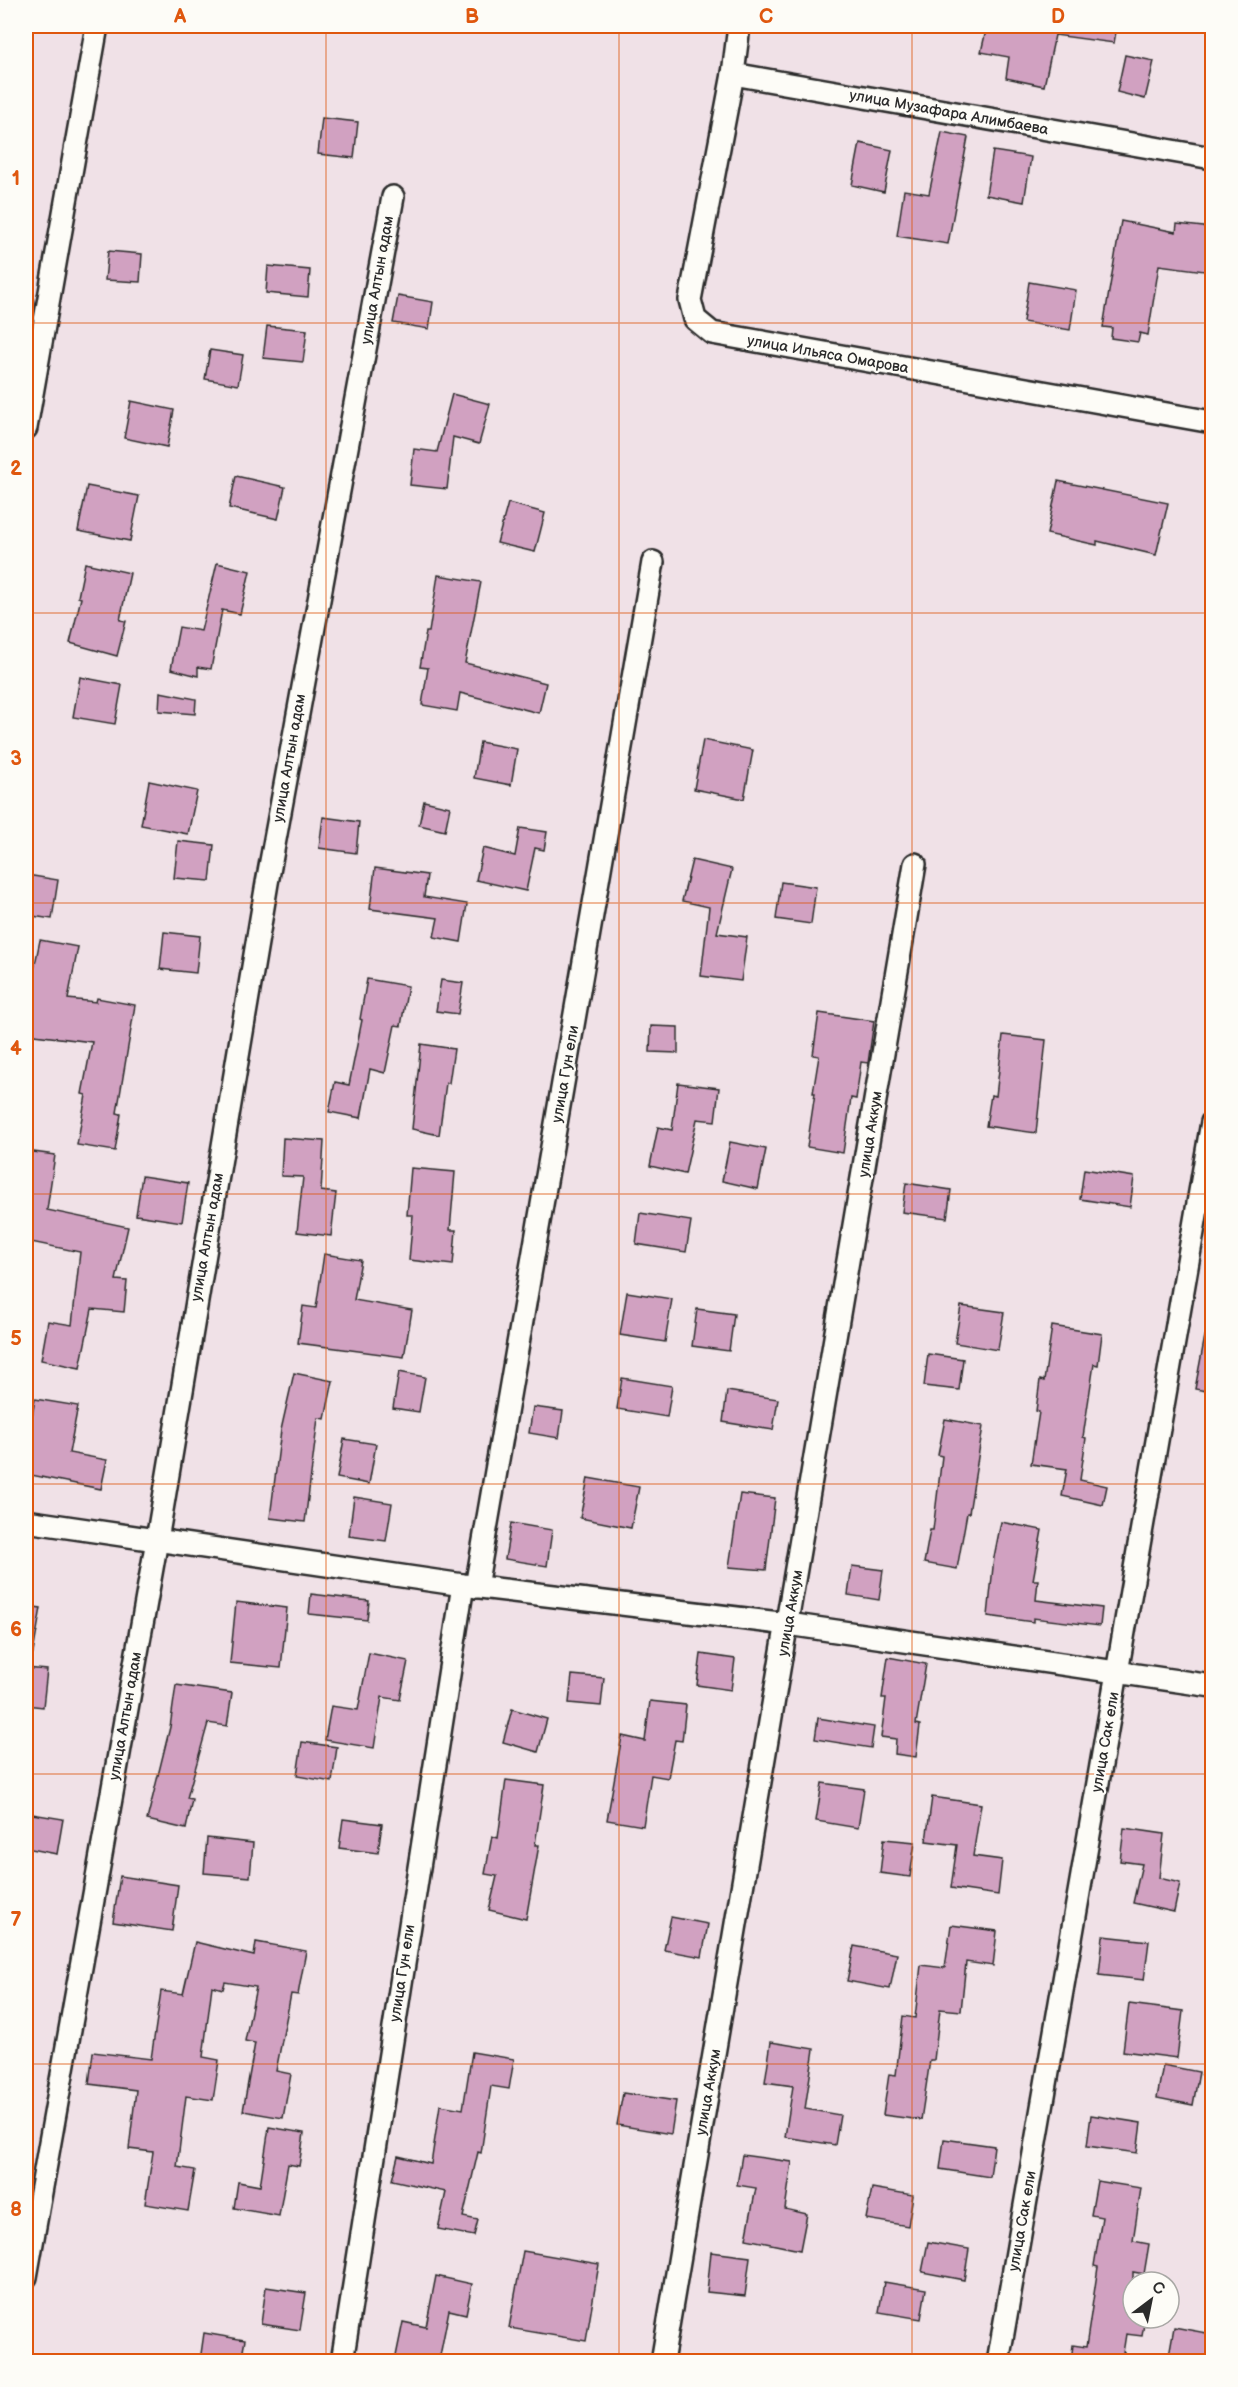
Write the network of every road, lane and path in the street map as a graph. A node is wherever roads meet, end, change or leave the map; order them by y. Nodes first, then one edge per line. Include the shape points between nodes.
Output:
1 (97, 26) edge
2 (738, 26) edge
3 (733, 74) junction
4 (1212, 158) edge
5 (393, 197) dead end
6 (1212, 422) edge
7 (26, 428) edge
8 (653, 562) dead end
9 (915, 864) dead end
10 (1212, 1122) edge
11 (26, 1521) edge
12 (157, 1540) junction
13 (470, 1586) junction
14 (788, 1624) junction
15 (1118, 1671) junction
16 (1212, 1686) edge
17 (26, 2277) edge
18 (342, 2361) edge
19 (662, 2361) edge
20 (998, 2361) edge

1 - 7 street
2 - 3 street
3 - 4 street, улица Музафара Алимбаева
3 - 6 street, улица Ильяса Омарова via 690,300 695,319 712,333
5 - 12 street, улица Алтын адам via 267,883
8 - 13 street, улица Гун ели
9 - 14 street, улица Аккум
10 - 15 street, улица Сак ели
11 - 12 street
12 - 13 street
12 - 17 street, улица Алтын адам
13 - 14 street
13 - 18 street, улица Гун ели
14 - 15 street
14 - 19 street, улица Аккум
15 - 16 street
15 - 20 street, улица Сак ели

